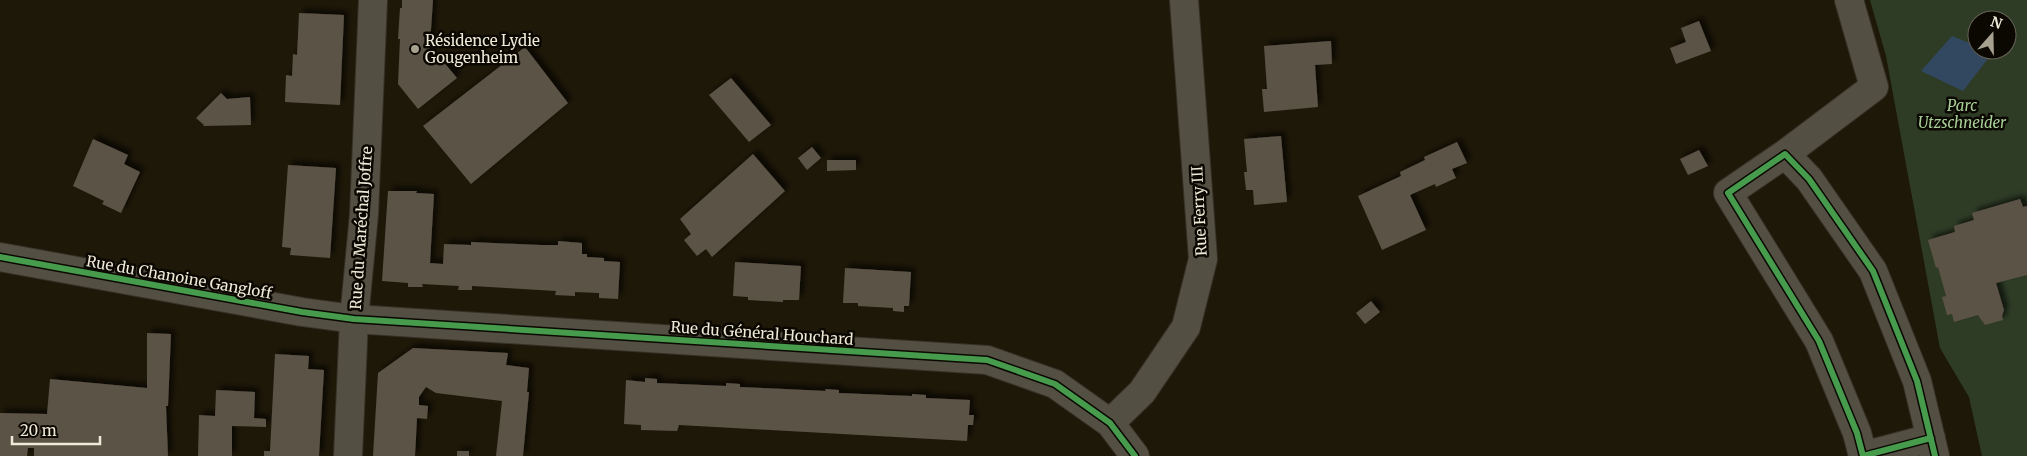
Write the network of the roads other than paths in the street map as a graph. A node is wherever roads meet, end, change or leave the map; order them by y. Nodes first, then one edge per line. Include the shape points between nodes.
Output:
1 (374, 0) edge
2 (1184, 0) edge
3 (1849, 0) edge
4 (1785, 154) junction
5 (0, 257) edge
6 (354, 319) junction
7 (1110, 423) junction
8 (1933, 447) edge
9 (348, 456) edge
10 (1135, 456) edge

1 - 6 street, Rue du Maréchal Joffre via 364,214
2 - 7 street, Rue Ferry III via 1203,258 1186,327 1142,392
3 - 4 street via 1874,87
4 - 8 street via 1809,179 1873,270 1917,381
4 - 8 street via 1728,193 1819,341 1857,433 1863,456
5 - 6 street, Rue du Chanoine Gangloff
6 - 7 street, Rue du Général Houchard via 987,360 1055,384
6 - 9 street, Rue du Maréchal Joffre
7 - 10 street, Rue du Général Houchard

